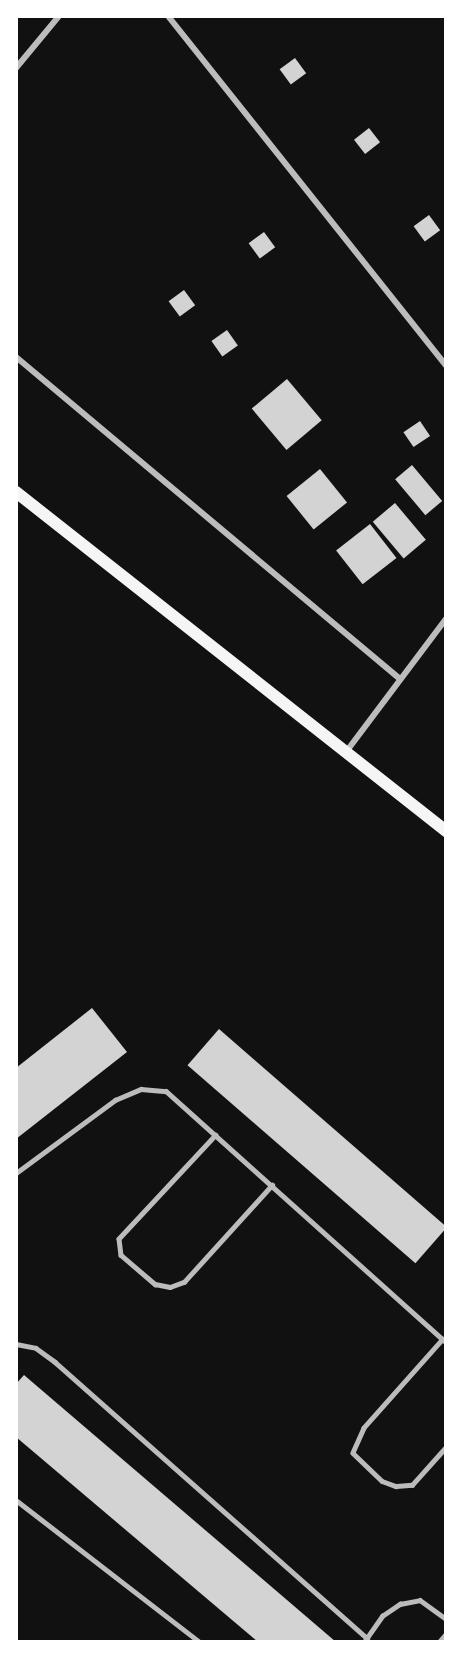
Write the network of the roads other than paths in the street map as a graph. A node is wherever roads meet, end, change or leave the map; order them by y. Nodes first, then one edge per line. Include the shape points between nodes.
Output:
1 (59, 16) edge
2 (168, 16) edge
3 (16, 68) edge
4 (16, 357) edge
5 (446, 366) edge
6 (16, 492) edge
7 (446, 619) edge
8 (400, 679) junction
9 (346, 752) junction
10 (446, 831) edge
11 (216, 1135) junction
12 (16, 1173) edge
13 (272, 1185) junction
14 (444, 1341) edge
15 (16, 1344) edge
16 (446, 1447) edge
17 (16, 1500) edge
18 (446, 1619) edge
19 (446, 1634) edge
20 (365, 1640) edge
21 (200, 1641) edge
22 (439, 1641) edge

1 - 3 street
2 - 5 street
4 - 8 street
6 - 9 main road
7 - 8 street
8 - 9 street
9 - 10 main road
11 - 12 lane via 166,1091 141,1089 115,1100
11 - 13 lane
11 - 13 lane via 119,1239 121,1255 155,1284 170,1287 184,1282
13 - 14 lane
14 - 16 lane via 364,1428 353,1453 382,1480 396,1486 412,1485
15 - 20 lane via 36,1348 55,1362
17 - 21 lane
18 - 20 lane via 420,1600 400,1604 382,1616
19 - 22 lane

